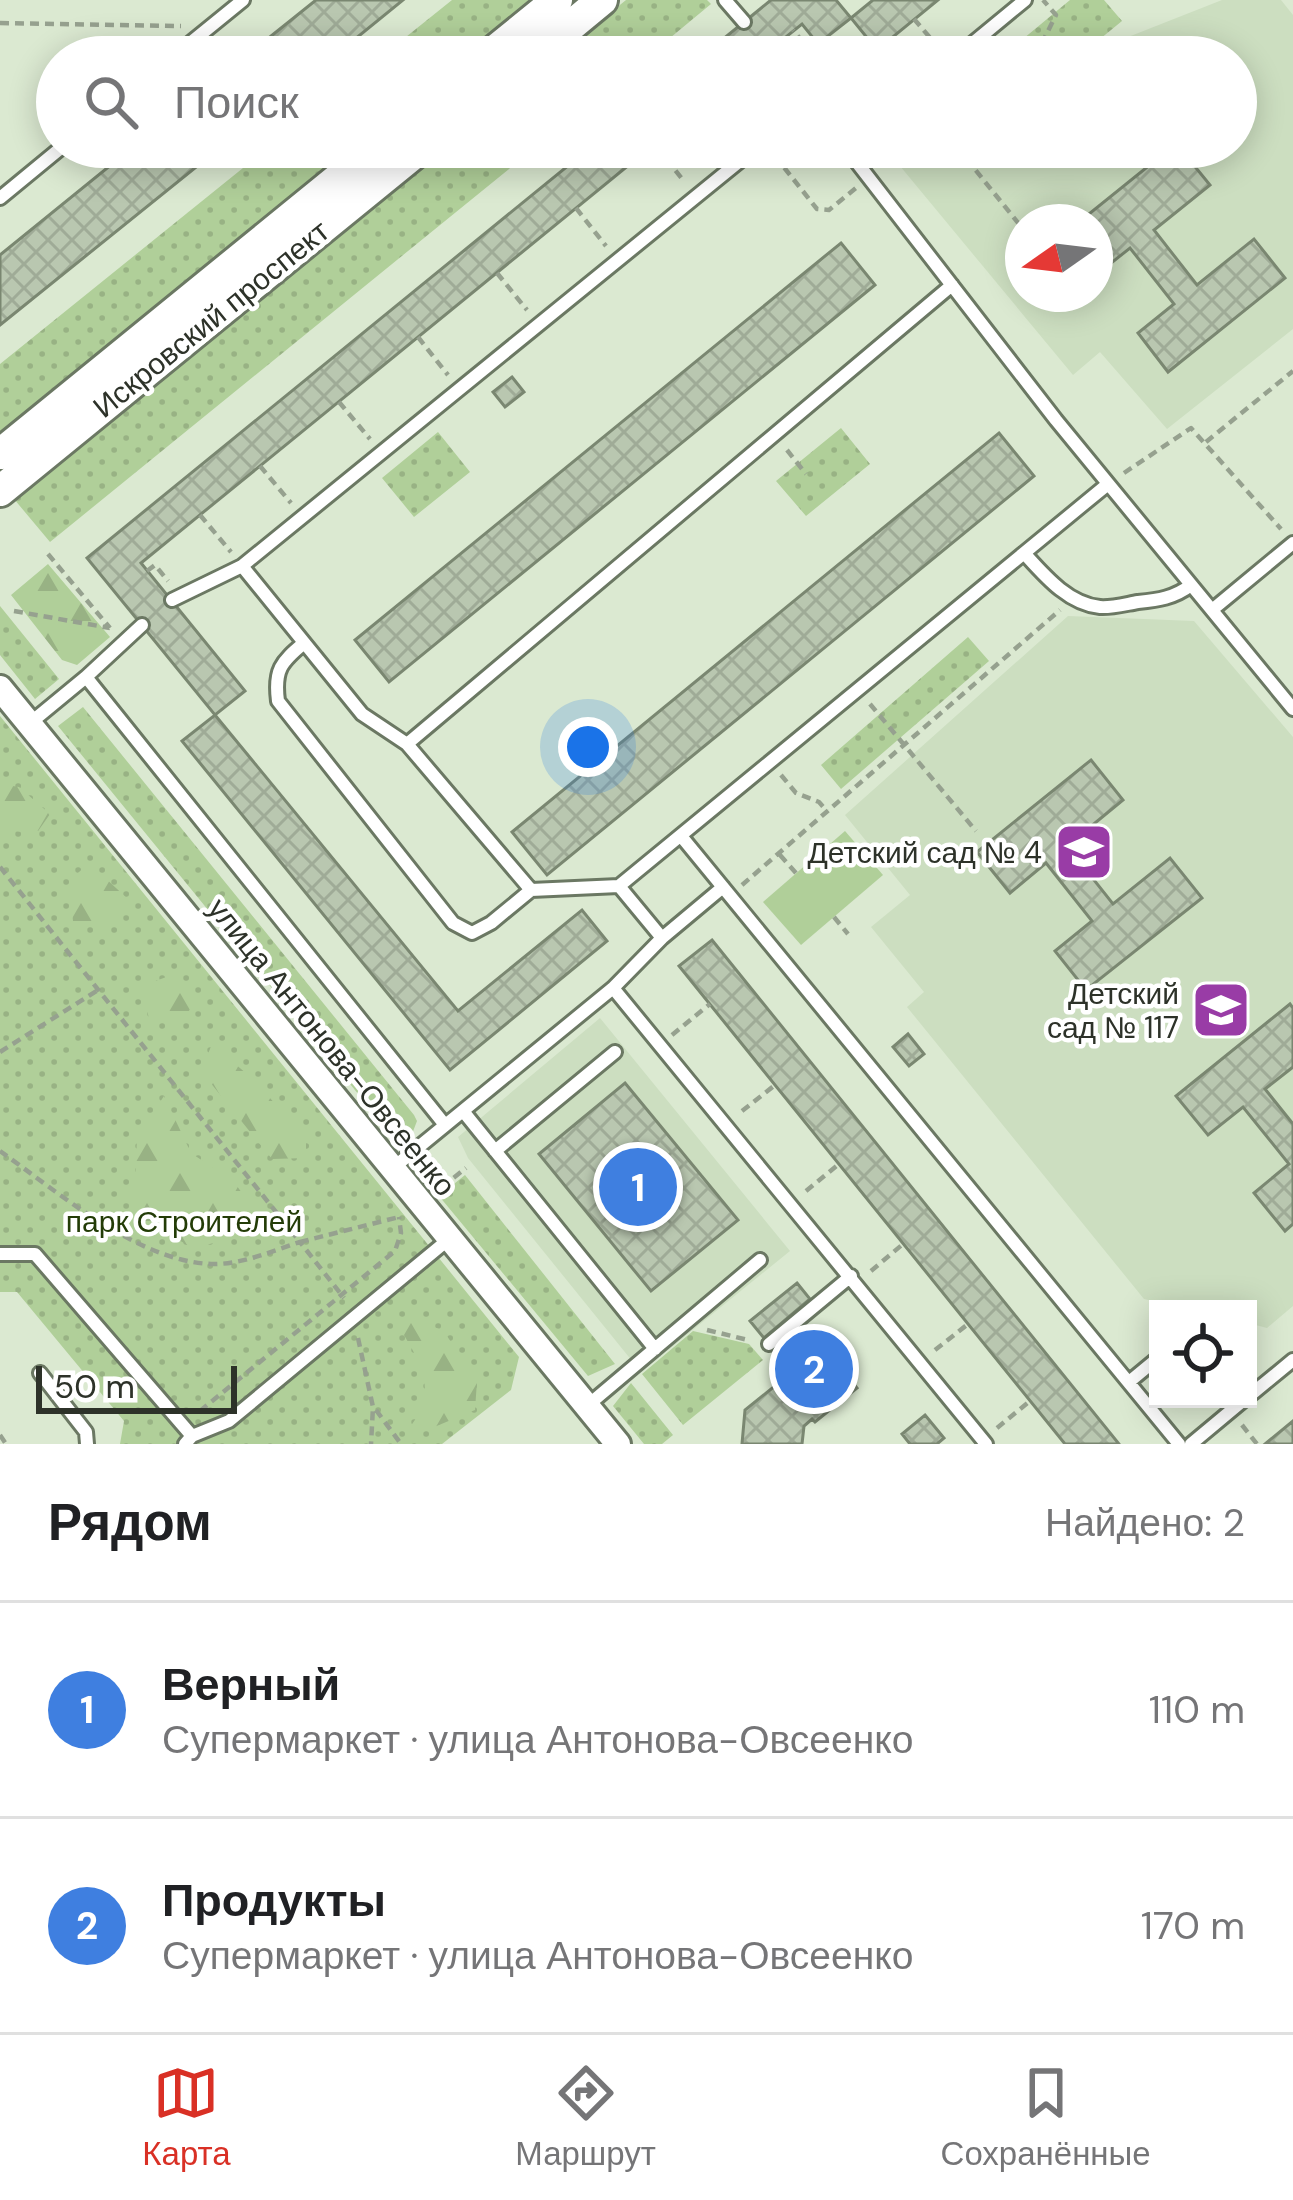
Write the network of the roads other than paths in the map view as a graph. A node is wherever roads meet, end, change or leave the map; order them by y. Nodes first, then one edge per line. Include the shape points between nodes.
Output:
1 (243, 0) edge
2 (557, 0) edge
3 (602, 0) edge
4 (725, 0) edge
5 (1025, 0) edge
6 (743, 22) dead end
7 (198, 36) edge
8 (513, 36) edge
9 (558, 36) edge
10 (981, 36) edge
11 (36, 168) edge
12 (351, 168) edge
13 (396, 168) edge
14 (732, 168) edge
15 (863, 168) edge
16 (0, 197) edge
17 (952, 285) junction
18 (0, 454) edge
19 (1108, 484) junction
20 (0, 491) edge
21 (1293, 543) edge
22 (1024, 553) junction
23 (242, 566) junction
24 (1191, 585) junction
25 (176, 597) road end
26 (1212, 610) junction
27 (142, 625) dead end
28 (304, 643) junction
29 (86, 677) junction
30 (0, 688) edge
31 (1293, 709) edge
32 (29, 724) junction
33 (406, 744) junction
34 (681, 836) junction
35 (619, 886) junction
36 (531, 890) junction
37 (727, 891) junction
38 (662, 938) junction
39 (613, 988) junction
40 (615, 1052) dead end
41 (463, 1111) junction
42 (445, 1125) junction
43 (495, 1150) junction
44 (393, 1168) junction
45 (450, 1238) junction
46 (0, 1254) edge
47 (760, 1260) dead end
48 (853, 1280) junction
49 (769, 1344) road end
50 (655, 1349) junction
51 (1293, 1360) edge
52 (1149, 1365) edge
53 (40, 1373) dead end
54 (1129, 1382) junction
55 (1257, 1389) edge
56 (587, 1406) junction
57 (1234, 1408) edge
58 (187, 1435) edge
59 (984, 1442) edge
60 (87, 1444) edge
61 (618, 1444) edge
62 (1179, 1444) edge
63 (1190, 1444) edge

1 - 7 lane
2 - 8 street
3 - 9 street
4 - 6 lane
5 - 10 lane
11 - 16 lane
12 - 18 street, Искровский проспект
13 - 20 street, Искровский проспект
14 - 23 lane
15 - 17 lane
17 - 19 lane
17 - 33 lane
19 - 22 lane
19 - 24 lane
21 - 26 lane
22 - 24 lane via 1048,580 1099,608 1164,599
22 - 34 lane
23 - 25 lane
23 - 28 lane
24 - 26 lane
26 - 31 lane
27 - 29 lane
28 - 33 lane via 362,714
28 - 36 lane via 275,679 278,701 453,923 472,933
29 - 32 lane
29 - 42 lane
30 - 32 street, улица Антонова-Овсеенко
32 - 44 street, улица Антонова-Овсеенко
33 - 36 lane
34 - 35 lane
34 - 37 lane
35 - 36 lane
35 - 38 lane
37 - 38 lane
37 - 54 lane
38 - 39 lane
39 - 41 lane
39 - 48 lane
40 - 43 lane
41 - 42 lane
41 - 43 lane
42 - 44 lane
43 - 50 lane
44 - 45 street, улица Антонова-Овсеенко
45 - 56 street, улица Антонова-Овсеенко
45 - 58 lane via 229,1421
46 - 58 lane via 35,1254
47 - 50 lane
48 - 49 lane
48 - 59 lane
50 - 56 lane
51 - 55 lane
52 - 54 lane
53 - 60 lane
54 - 62 lane
56 - 61 street, улица Антонова-Овсеенко
57 - 63 lane

